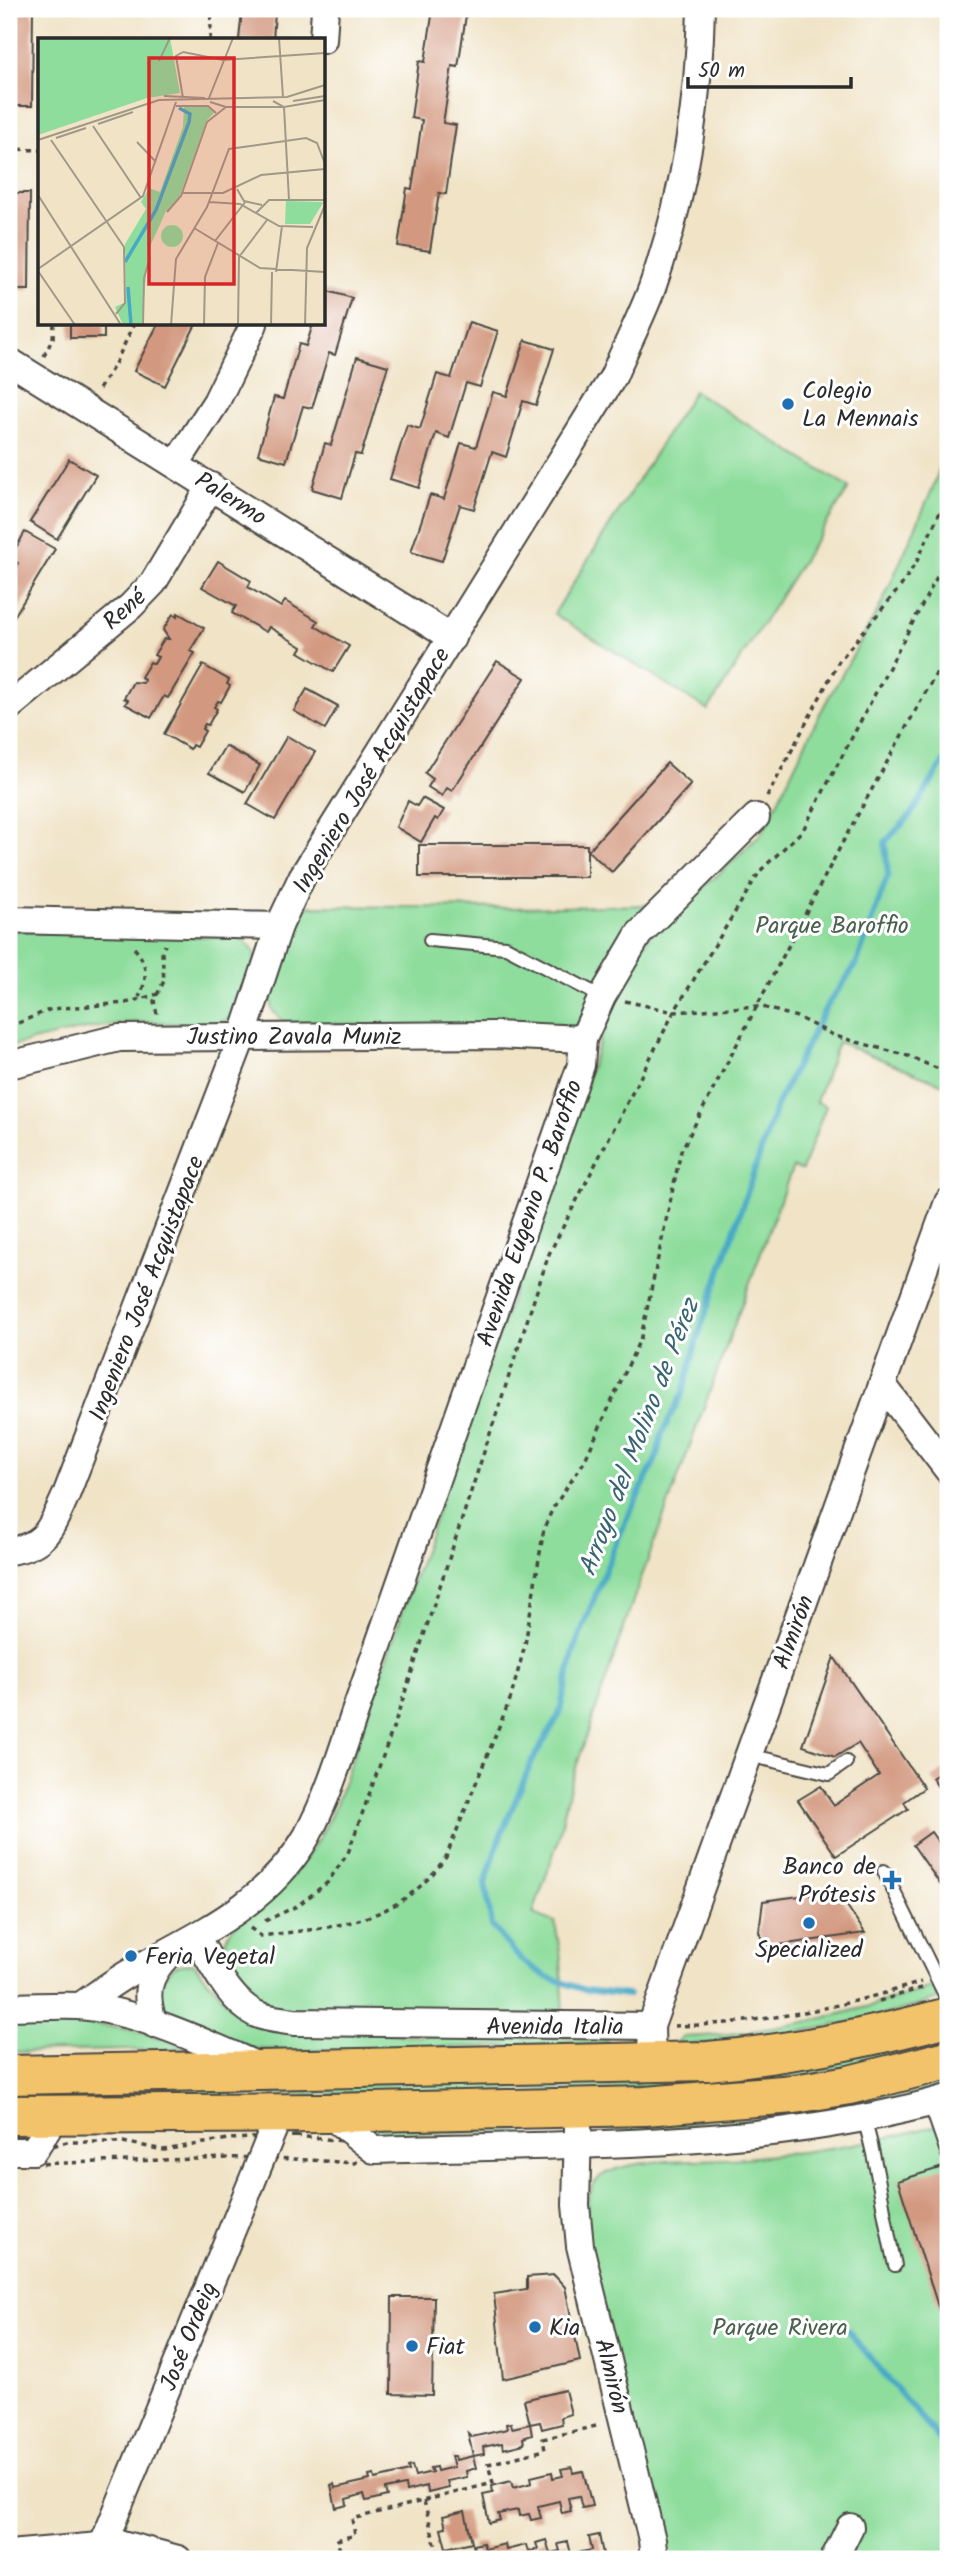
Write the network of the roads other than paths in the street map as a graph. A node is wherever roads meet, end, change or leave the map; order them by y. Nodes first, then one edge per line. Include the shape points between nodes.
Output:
1 (325, 9) edge
2 (701, 9) edge
3 (323, 38) edge
4 (253, 326) edge
5 (9, 361) edge
6 (176, 464) junction
7 (211, 486) junction
8 (452, 638) junction
9 (9, 707) edge
10 (756, 817) road end
11 (9, 920) edge
12 (279, 926) junction
13 (430, 940) dead end
14 (602, 997) junction
15 (243, 1035) junction
16 (583, 1038) junction
17 (9, 1065) edge
18 (948, 1202) edge
19 (882, 1384) junction
20 (948, 1470) edge
21 (9, 1551) edge
22 (749, 1755) junction
23 (846, 1762) dead end
24 (884, 1871) dead end
25 (196, 1937) junction
26 (169, 1954) junction
27 (942, 1992) edge
28 (948, 2001) edge
29 (80, 2006) junction
30 (9, 2007) edge
31 (154, 2024) junction
32 (651, 2026) junction
33 (948, 2060) edge
34 (652, 2064) junction
35 (271, 2072) junction
36 (9, 2075) edge
37 (939, 2100) edge
38 (280, 2113) junction
39 (327, 2113) junction
40 (9, 2115) edge
41 (57, 2115) junction
42 (864, 2119) junction
43 (578, 2126) junction
44 (21, 2151) edge
45 (948, 2155) edge
46 (895, 2265) dead end
47 (850, 2527) dead end
48 (99, 2553) edge
49 (9, 2554) edge
50 (178, 2559) edge
51 (654, 2559) edge
52 (834, 2559) edge

1 - 3 street
2 - 8 street, Ingeniero José Acquistapace via 699,80 682,182 652,288 612,377
4 - 6 street via 216,402
5 - 6 street, Palermo
6 - 7 street, Palermo
7 - 8 street, Palermo
7 - 9 street, René via 153,583
8 - 12 street, Ingeniero José Acquistapace via 302,877
10 - 14 street, Avenida Eugenio P. Baroffio via 648,924
11 - 12 street
12 - 15 street, Ingeniero José Acquistapace
13 - 14 lane via 506,947
14 - 16 street, Avenida Eugenio P. Baroffio
15 - 16 street, Justino Zavala Muniz
15 - 17 street, Justino Zavala Muniz via 120,1038
15 - 21 street, Ingeniero José Acquistapace via 66,1496 40,1542
16 - 25 street, Avenida Eugenio P. Baroffio via 581,1065 322,1806 288,1865 244,1920
18 - 19 street, Almirón
19 - 20 street
19 - 22 street, Almirón
22 - 23 lane via 829,1773
22 - 32 street, Almirón
24 - 27 lane
25 - 26 street, Avenida Eugenio P. Baroffio
25 - 32 street, Avenida Italia via 229,1989 257,2015 294,2022
26 - 29 street, Avenida Eugenio P. Baroffio via 128,1973
26 - 31 street, Avenida Eugenio P. Baroffio via 148,1981 147,2002
27 - 28 lane
27 - 34 main road, Avenida Italia via 832,2045 771,2056
29 - 30 street, Avenida Italia
29 - 31 street, Avenida Italia
31 - 35 street, Avenida Italia
32 - 34 street, Almirón
33 - 43 main road via 849,2085
34 - 35 main road, Avenida Italia
35 - 36 main road, Avenida Italia
37 - 42 street
37 - 45 lane
38 - 39 main road
38 - 41 main road
38 - 48 street, José Ordeig
39 - 43 main road
39 - 43 street via 374,2150
40 - 41 main road
41 - 44 street
42 - 43 street via 757,2136
42 - 46 lane via 874,2148
43 - 51 street, Almirón via 580,2246
47 - 52 street
48 - 49 street
48 - 50 street via 122,2544

